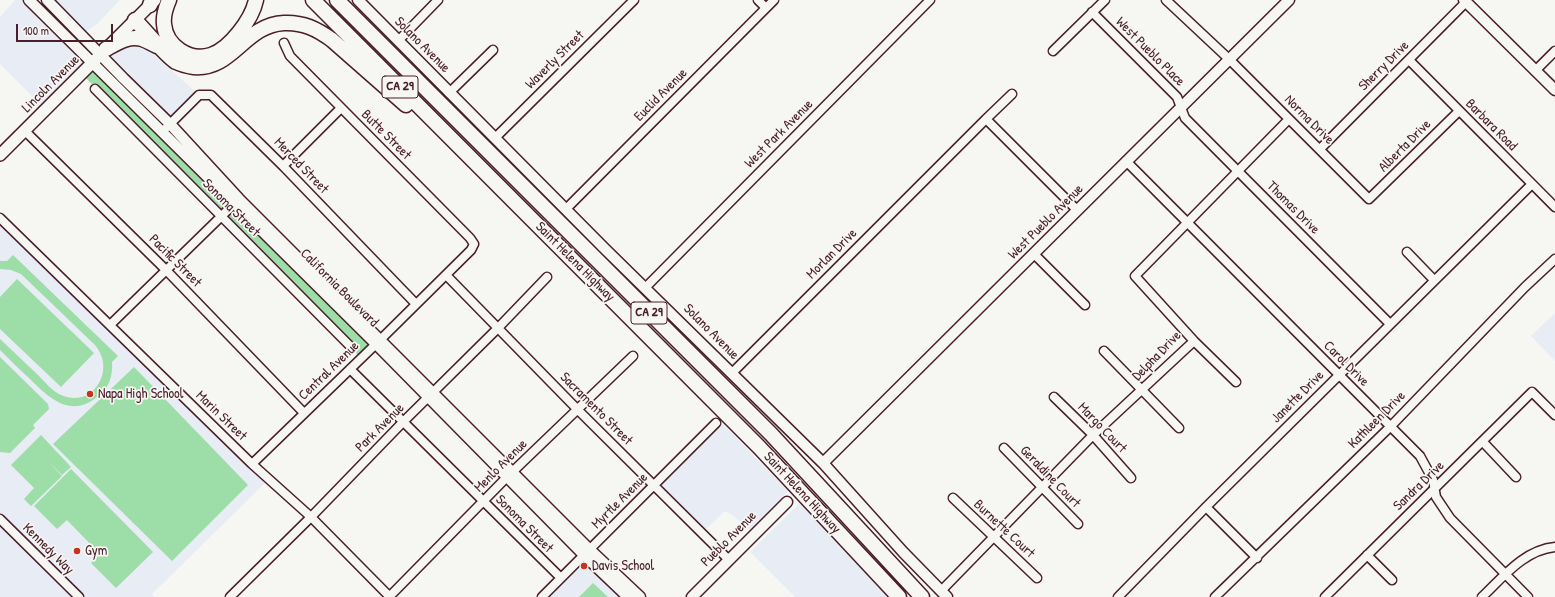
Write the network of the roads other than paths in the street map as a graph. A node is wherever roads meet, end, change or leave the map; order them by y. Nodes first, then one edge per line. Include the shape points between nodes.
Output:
1 (29, 0) edge
2 (47, 0) edge
3 (168, 0) edge
4 (256, 0) edge
5 (313, 0) edge
6 (338, 0) edge
7 (358, 0) edge
8 (438, 0) edge
9 (634, 0) edge
10 (758, 0) edge
11 (774, 0) edge
12 (930, 0) edge
13 (1105, 0) edge
14 (1166, 0) edge
15 (1289, 0) edge
16 (1465, 1) edge
17 (153, 2) edge
18 (766, 8) junction
19 (1092, 12) junction
20 (135, 20) junction
21 (398, 41) junction
22 (284, 43) dead end
23 (160, 46) junction
24 (493, 50) dead end
25 (1053, 51) dead end
26 (1555, 51) edge
27 (100, 56) junction
28 (1230, 60) junction
29 (1409, 60) junction
30 (1535, 71) junction
31 (95, 89) dead end
32 (1555, 90) edge
33 (449, 93) junction
34 (1012, 94) dead end
35 (341, 108) junction
36 (1181, 108) junction
37 (1459, 111) junction
38 (986, 119) junction
39 (1288, 119) junction
40 (170, 124) junction
41 (25, 131) junction
42 (161, 133) junction
43 (495, 138) junction
44 (1320, 149) junction
45 (0, 155) edge
46 (1126, 161) junction
47 (283, 166) junction
48 (1237, 170) junction
49 (488, 175) junction
50 (1532, 184) junction
51 (1369, 199) joint
52 (236, 201) junction
53 (1555, 208) edge
54 (566, 209) junction
55 (1078, 210) junction
56 (221, 216) junction
57 (0, 218) edge
58 (1187, 221) junction
59 (474, 244) joint
60 (1407, 252) dead end
61 (1034, 254) junction
62 (1555, 259) edge
63 (166, 270) junction
64 (446, 275) junction
65 (547, 277) dead end
66 (1434, 280) junction
67 (646, 287) junction
68 (416, 304) junction
69 (1085, 305) dead end
70 (1390, 324) junction
71 (110, 325) junction
72 (498, 328) junction
73 (1194, 341) junction
74 (378, 342) junction
75 (350, 345) dead end
76 (1104, 351) dead end
77 (633, 356) dead end
78 (350, 369) junction
79 (732, 373) junction
80 (1339, 375) junction
81 (1236, 382) dead end
82 (1143, 390) junction
83 (431, 396) junction
84 (1054, 397) dead end
85 (578, 410) junction
86 (304, 413) junction
87 (1555, 415) edge
88 (403, 422) junction
89 (716, 423) dead end
90 (1391, 426) junction
91 (1179, 428) dead end
92 (1093, 435) junction
93 (1482, 442) junction
94 (1004, 448) dead end
95 (823, 463) junction
96 (252, 464) junction
97 (510, 474) junction
98 (1516, 477) dead end
99 (1131, 478) dead end
100 (654, 485) junction
101 (1041, 487) junction
102 (1434, 489) junction
103 (953, 498) dead end
104 (484, 502) junction
105 (787, 502) dead end
106 (1206, 507) junction
107 (311, 517) junction
108 (0, 519) edge
109 (1078, 524) dead end
110 (994, 538) junction
111 (1555, 547) edge
112 (587, 552) junction
113 (1367, 555) junction
114 (1256, 558) junction
115 (729, 560) junction
116 (1506, 574) junction
117 (561, 578) junction
118 (1037, 578) dead end
119 (1392, 580) dead end
120 (944, 594) edge
121 (79, 597) edge
122 (230, 597) edge
123 (389, 597) edge
124 (542, 597) edge
125 (628, 597) edge
126 (640, 597) edge
127 (692, 597) edge
128 (899, 597) edge
129 (922, 597) edge
130 (1118, 597) edge
131 (1215, 597) edge
132 (1325, 597) edge
133 (1482, 597) edge
134 (1528, 597) edge

1 - 27 street, California Boulevard
2 - 27 street, California Boulevard
3 - 4 highway via 164,24 167,36 175,47 185,54 198,57 211,55 222,49 250,17
5 - 49 highway, Saint Helena Highway / CA 29
6 - 129 highway, Saint Helena Highway / CA 29 via 771,434
7 - 21 street, Solano Avenue
8 - 21 street
9 - 43 street, Waverly Street
10 - 18 street
11 - 18 street, Euclid Avenue
12 - 67 street, West Park Avenue
13 - 19 street
14 - 28 street
15 - 28 street, West Pueblo Avenue
16 - 29 street, Sherry Drive
16 - 30 street
17 - 20 main road, Lincoln Avenue
18 - 54 street, Euclid Avenue
19 - 25 street
19 - 36 street, West Pueblo Place via 1178,97
20 - 23 highway
20 - 27 main road, Lincoln Avenue
21 - 33 street, Solano Avenue
22 - 35 street, Butte Street via 290,56
23 - 27 highway via 133,38 122,40
23 - 49 highway via 175,62 185,66 201,67 215,64 228,56 261,29 274,24 305,24 332,40
24 - 33 street, Solano Avenue
26 - 30 street
27 - 40 street, California Boulevard
27 - 41 main road, Lincoln Avenue
27 - 42 street, California Boulevard
28 - 36 street, West Pueblo Avenue
28 - 39 street, Norma Drive
29 - 37 street, Barbara Road
29 - 44 street, Sherry Drive
30 - 32 street
31 - 56 street, Sonoma Street
33 - 43 street, Solano Avenue
34 - 38 street, Morlan Drive
35 - 47 street
35 - 59 street, Butte Street
36 - 46 street, West Pueblo Avenue
36 - 48 street, Thomas Drive via 1185,118
37 - 50 street, Barbara Road
37 - 51 street, Alberta Drive
38 - 55 street
38 - 79 street, Morlan Drive
39 - 44 street, Norma Drive
39 - 48 street, Delpha Drive
40 - 42 street, Merced Street
40 - 47 street, Merced Street via 198,95 211,95
40 - 52 street, California Boulevard
41 - 45 main road, Lincoln Avenue
41 - 63 street, Pacific Street
42 - 52 street, California Boulevard
43 - 54 street, Solano Avenue
44 - 51 street, Norma Drive
46 - 55 street, West Pueblo Avenue
46 - 58 street, Carol Drive
47 - 68 street, Merced Street
48 - 58 street, Delpha Drive
48 - 70 street, Thomas Drive
49 - 128 highway, Saint Helena Highway / CA 29 via 759,447
50 - 53 street, Barbara Road
50 - 66 street, Janette Drive
52 - 56 street
52 - 74 street, California Boulevard
54 - 67 street, Solano Avenue
55 - 61 street, West Pueblo Avenue
56 - 63 street
56 - 75 street, Sonoma Street
57 - 71 street, Marin Street
58 - 73 street, Delpha Drive via 1135,276
58 - 80 street, Carol Drive
59 - 64 street, Central Avenue
60 - 66 street
61 - 69 street
61 - 95 street, West Pueblo Avenue
62 - 90 street, Kathleen Drive
63 - 71 street
63 - 86 street, Pacific Street
64 - 68 street, Central Avenue
64 - 72 street, Sacramento Street
65 - 72 street, Park Avenue
66 - 70 street, Janette Drive
67 - 79 street, Solano Avenue
68 - 74 street, Central Avenue
70 - 80 street, Janette Drive
71 - 96 street, Marin Street
72 - 83 street, Park Avenue
72 - 85 street, Sacramento Street
73 - 81 street
73 - 82 street, Delpha Drive
74 - 78 street, Central Avenue
74 - 83 street, California Boulevard
76 - 82 street
77 - 85 street, Menlo Avenue
78 - 86 street, Central Avenue
78 - 88 street, Sonoma Street
79 - 95 street, Solano Avenue
80 - 90 street, Carol Drive
80 - 106 street, Janette Drive
82 - 91 street
82 - 92 street, Delpha Drive
83 - 88 street, Park Avenue
83 - 97 street, California Boulevard
84 - 92 street, Margo Court
85 - 97 street, Menlo Avenue
85 - 100 street, Sacramento Street
86 - 96 street, Central Avenue
87 - 93 street, Sandra Drive via 1532,392
88 - 104 street, Sonoma Street
88 - 107 street, Park Avenue
89 - 100 street, Myrtle Avenue
90 - 102 street, Carol Drive via 1420,456 1433,480
90 - 114 street, Kathleen Drive
92 - 99 street, Margo Court
92 - 101 street, Delpha Drive
93 - 98 street
93 - 102 street, Sandra Drive
94 - 101 street, Geraldine Court
95 - 120 street, Solano Avenue
96 - 107 street, Marin Street
97 - 104 street, Menlo Avenue
97 - 112 street, California Boulevard
100 - 112 street, Myrtle Avenue
100 - 115 street, Sacramento Street
101 - 109 street, Geraldine Court
101 - 110 street, Delpha Drive
102 - 113 street, Sandra Drive
102 - 116 street, Carol Drive via 1436,497 1450,518
103 - 110 street, Burnette Court
104 - 117 street, Sonoma Street
104 - 123 street, Menlo Avenue
105 - 115 street, Pueblo Avenue
106 - 114 street
106 - 130 street, Janette Drive
107 - 122 street, Park Avenue
107 - 123 street, Marin Street
108 - 121 street, Kennedy Way
110 - 118 street, Burnette Court
110 - 120 street, Delpha Drive
111 - 116 street via 1549,547 1524,558
112 - 117 street, Myrtle Avenue
112 - 125 street, California Boulevard
112 - 126 street, California Boulevard
113 - 119 street
113 - 132 street, Sandra Drive
114 - 131 street, Kathleen Drive
115 - 127 street, Pueblo Avenue
116 - 133 street
116 - 134 street, Carol Drive
117 - 124 street, Myrtle Avenue

